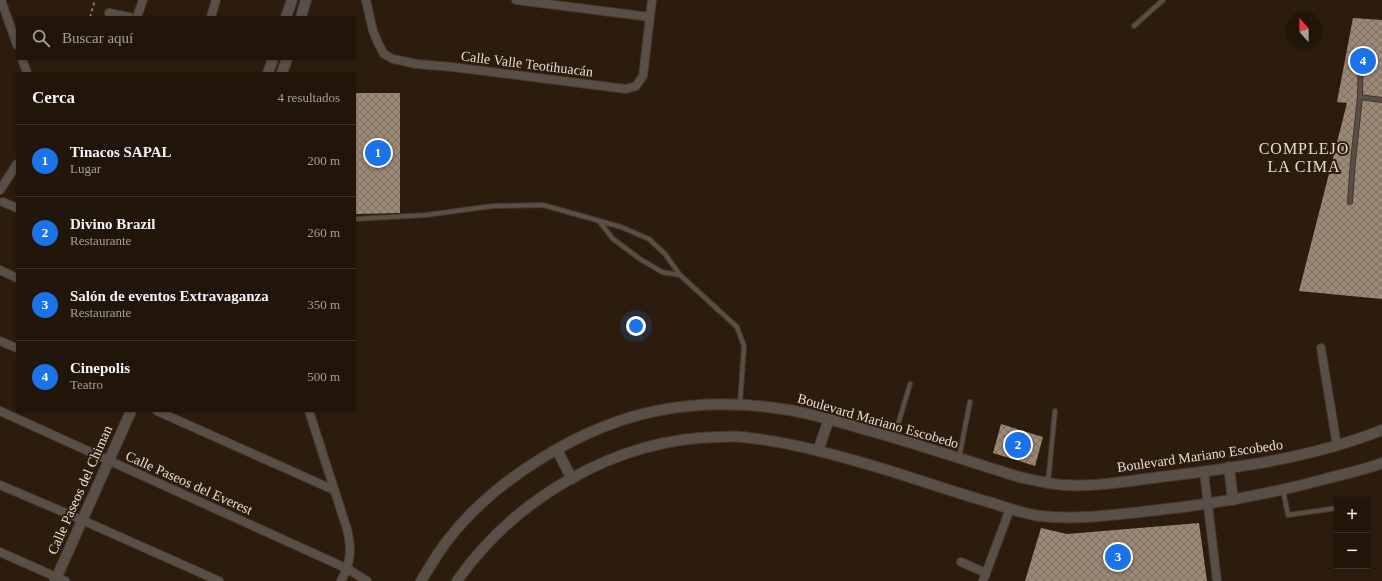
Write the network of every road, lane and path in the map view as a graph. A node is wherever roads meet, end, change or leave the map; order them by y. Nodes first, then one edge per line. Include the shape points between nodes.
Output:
1 (0, 0) edge
2 (95, 0) edge
3 (143, 0) edge
4 (216, 0) edge
5 (292, 0) edge
6 (306, 0) edge
7 (366, 0) edge
8 (516, 0) edge
9 (652, 0) edge
10 (1164, 0) edge
11 (109, 13) dead end
12 (90, 16) edge
13 (124, 16) edge
14 (137, 16) edge
15 (211, 16) edge
16 (286, 16) edge
17 (301, 16) edge
18 (650, 17) junction
19 (1134, 26) dead end
20 (16, 42) edge
21 (1361, 50) dead end
22 (22, 60) edge
23 (273, 60) edge
24 (287, 60) edge
25 (27, 72) edge
26 (268, 72) edge
27 (282, 72) edge
28 (1360, 97) junction
29 (1382, 100) edge
30 (16, 166) edge
31 (0, 190) edge
32 (0, 194) edge
33 (1350, 202) dead end
34 (2, 205) edge
35 (16, 208) edge
36 (356, 219) edge
37 (598, 220) junction
38 (0, 270) edge
39 (680, 275) junction
40 (16, 278) edge
41 (0, 340) edge
42 (16, 348) edge
43 (1321, 348) dead end
44 (910, 384) dead end
45 (970, 402) dead end
46 (740, 404) junction
47 (0, 411) edge
48 (1055, 411) dead end
49 (131, 412) edge
50 (159, 412) edge
51 (309, 412) edge
52 (829, 419) junction
53 (1382, 430) edge
54 (894, 438) junction
55 (1337, 446) junction
56 (557, 450) junction
57 (818, 451) junction
58 (958, 458) junction
59 (109, 461) junction
60 (1382, 462) edge
61 (1229, 468) junction
62 (1204, 472) junction
63 (572, 479) junction
64 (1048, 484) junction
65 (0, 485) edge
66 (334, 490) junction
67 (1283, 490) junction
68 (1233, 500) junction
69 (1208, 505) junction
70 (1334, 508) edge
71 (1010, 509) junction
72 (82, 520) junction
73 (0, 552) edge
74 (961, 562) dead end
75 (348, 569) junction
76 (984, 577) edge
77 (59, 580) edge
78 (220, 581) edge
79 (341, 581) edge
80 (367, 581) edge
81 (421, 581) edge
82 (458, 581) edge
83 (1217, 581) edge

1 - 20 street
2 - 12 path
3 - 14 street
4 - 15 street
5 - 16 street
6 - 17 street
7 - 18 street, Calle Valle Teotihuacán via 379,45 384,54 393,59 617,89 631,89 643,76
8 - 18 street
9 - 18 street, Calle Valle Teotihuacán
10 - 19 lane
11 - 13 street
21 - 28 lane
22 - 25 street
23 - 26 street
24 - 27 street
28 - 29 lane
28 - 33 lane
30 - 31 street
32 - 34 street
34 - 35 street
36 - 37 lane via 426,215 493,206 543,206
37 - 39 lane via 613,239 640,259 662,272
37 - 39 lane via 649,239 665,254
38 - 40 street
39 - 46 lane via 737,327 744,346
41 - 42 street
43 - 55 street
44 - 54 lane
45 - 58 lane
46 - 52 street, Boulevard Mariano Escobedo via 790,410
46 - 56 street, Boulevard Mariano Escobedo via 700,405 661,410 623,420 587,434
47 - 59 street, Calle Paseos del Everest
48 - 64 lane
49 - 59 street, Calle Paseos del Chiman
50 - 66 street
51 - 66 street
52 - 54 street, Boulevard Mariano Escobedo
52 - 57 street
53 - 55 street, Boulevard Mariano Escobedo
54 - 58 street, Boulevard Mariano Escobedo
55 - 61 street, Boulevard Mariano Escobedo via 1291,458
56 - 63 street
56 - 81 street, Boulevard Mariano Escobedo via 497,489 468,516 446,541
57 - 63 street via 781,442 740,437 702,438 668,442 633,451
57 - 71 street
58 - 64 street, Boulevard Mariano Escobedo
59 - 72 street, Calle Paseos del Chiman
59 - 75 street, Calle Paseos del Everest
60 - 67 street
61 - 62 street, Boulevard Mariano Escobedo
61 - 68 street
62 - 64 street, Boulevard Mariano Escobedo via 1089,485
62 - 69 street
63 - 82 street via 519,514 471,561
65 - 72 street
66 - 75 street via 350,543
67 - 68 street
67 - 70 lane via 1288,516
68 - 69 street
69 - 71 street via 1123,514 1062,517 1037,516
69 - 83 street
71 - 76 street
72 - 77 street, Calle Paseos del Chiman
72 - 78 street
73 - 77 street
74 - 76 street
75 - 79 street
75 - 80 street, Calle Paseos del Everest

